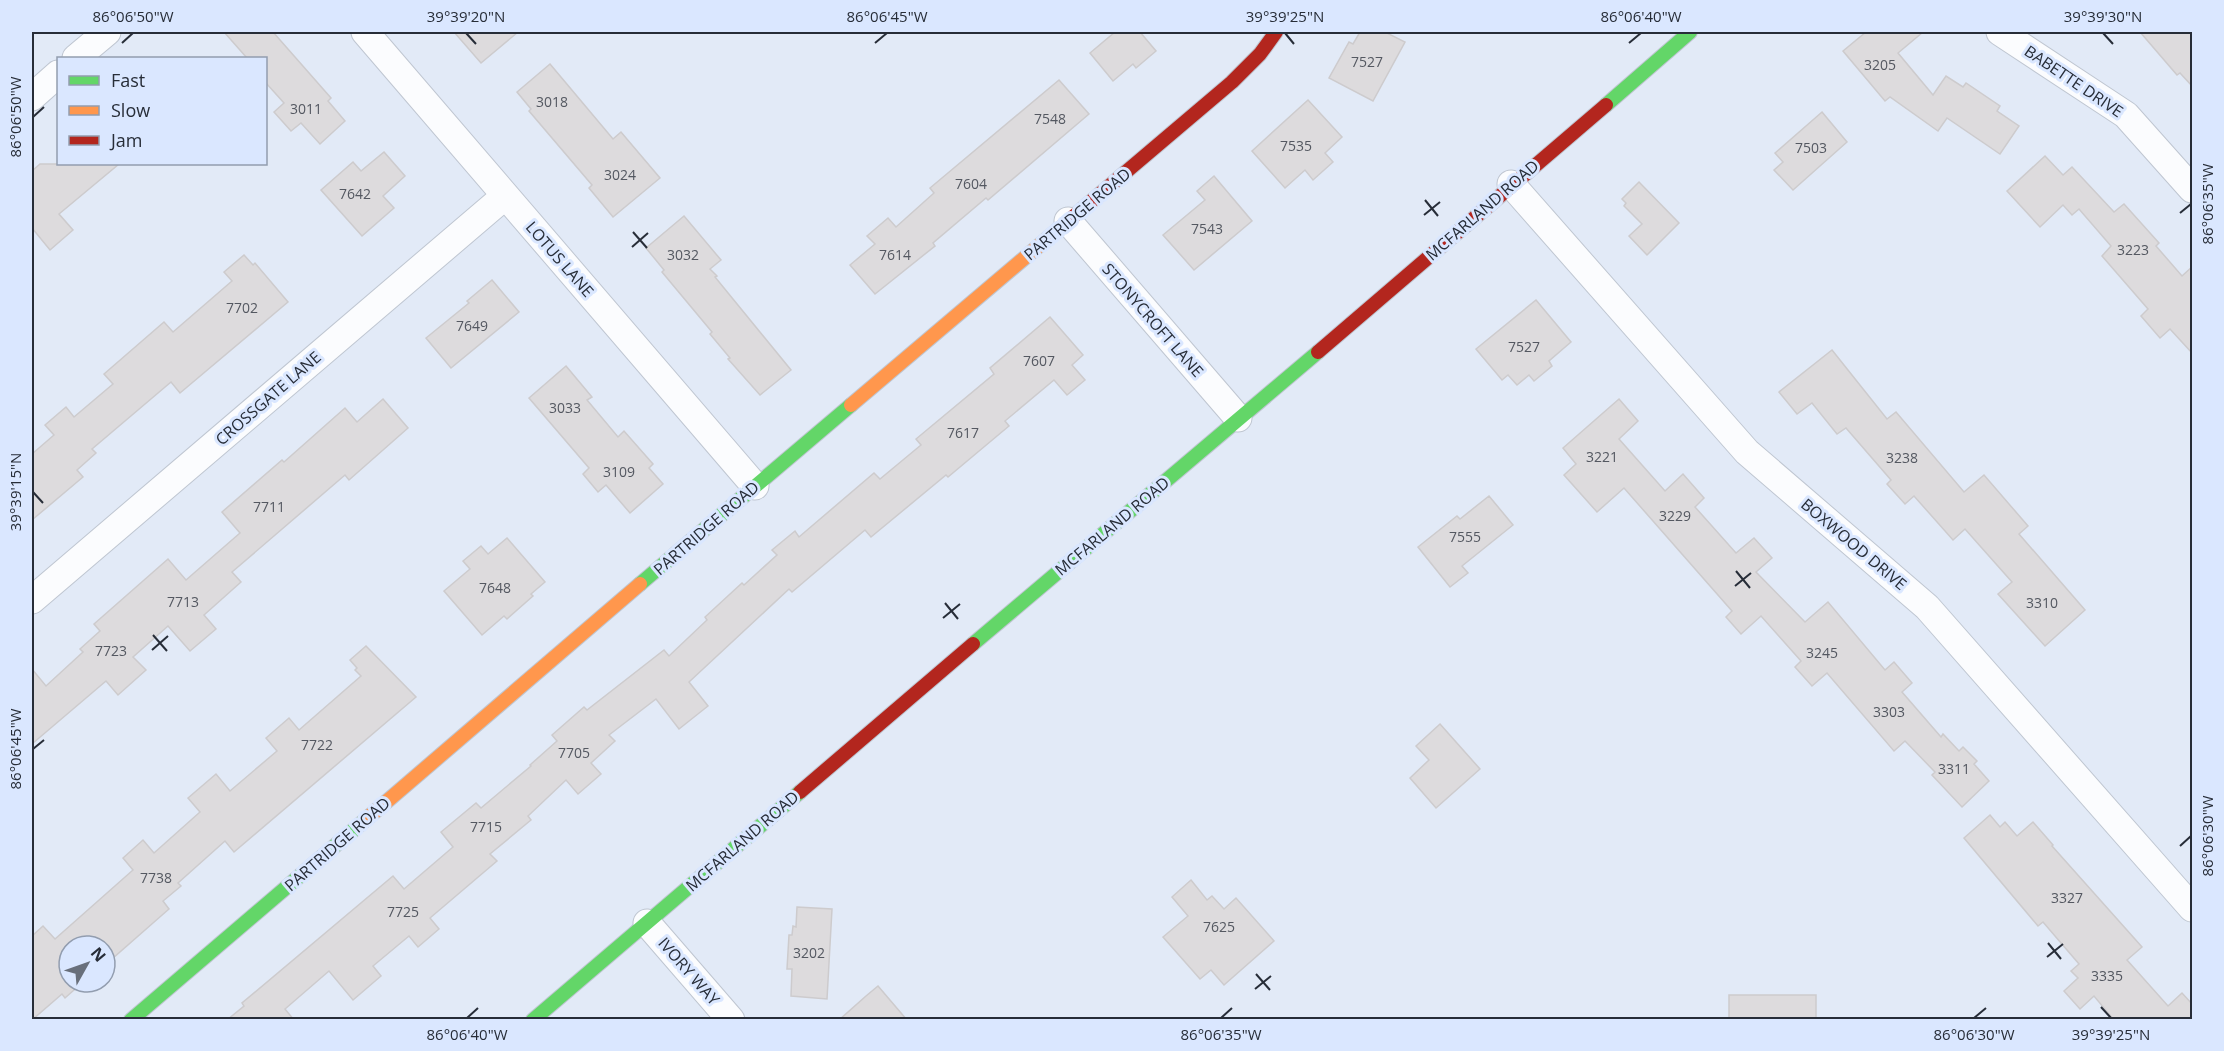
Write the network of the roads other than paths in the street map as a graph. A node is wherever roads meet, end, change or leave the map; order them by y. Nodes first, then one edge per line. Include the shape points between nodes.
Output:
1 (107, 32) edge
2 (365, 32) edge
3 (1276, 32) edge
4 (1690, 32) edge
5 (2000, 32) edge
6 (77, 57) edge
7 (57, 75) edge
8 (32, 97) edge
9 (1511, 184) junction
10 (2193, 189) edge
11 (505, 196) junction
12 (1068, 221) junction
13 (1238, 418) junction
14 (754, 486) junction
15 (32, 600) edge
16 (2193, 908) edge
17 (647, 922) junction
18 (131, 1020) edge
19 (533, 1020) edge
20 (731, 1020) edge

1 - 6 street
2 - 11 street, LOTUS LANE
3 - 12 street, PARTRIDGE ROAD via 1232,82
4 - 9 street, MCFARLAND ROAD
5 - 10 street, BABETTE DRIVE via 2126,115
7 - 8 street
9 - 13 street, MCFARLAND ROAD
9 - 16 street, BOXWOOD DRIVE via 1748,452 1927,607
11 - 14 street, LOTUS LANE
11 - 15 street, CROSSGATE LANE
12 - 13 street, STONYCROFT LANE
12 - 14 street, PARTRIDGE ROAD
13 - 17 street, MCFARLAND ROAD
14 - 18 street, PARTRIDGE ROAD
17 - 19 street, MCFARLAND ROAD
17 - 20 street, IVORY WAY

